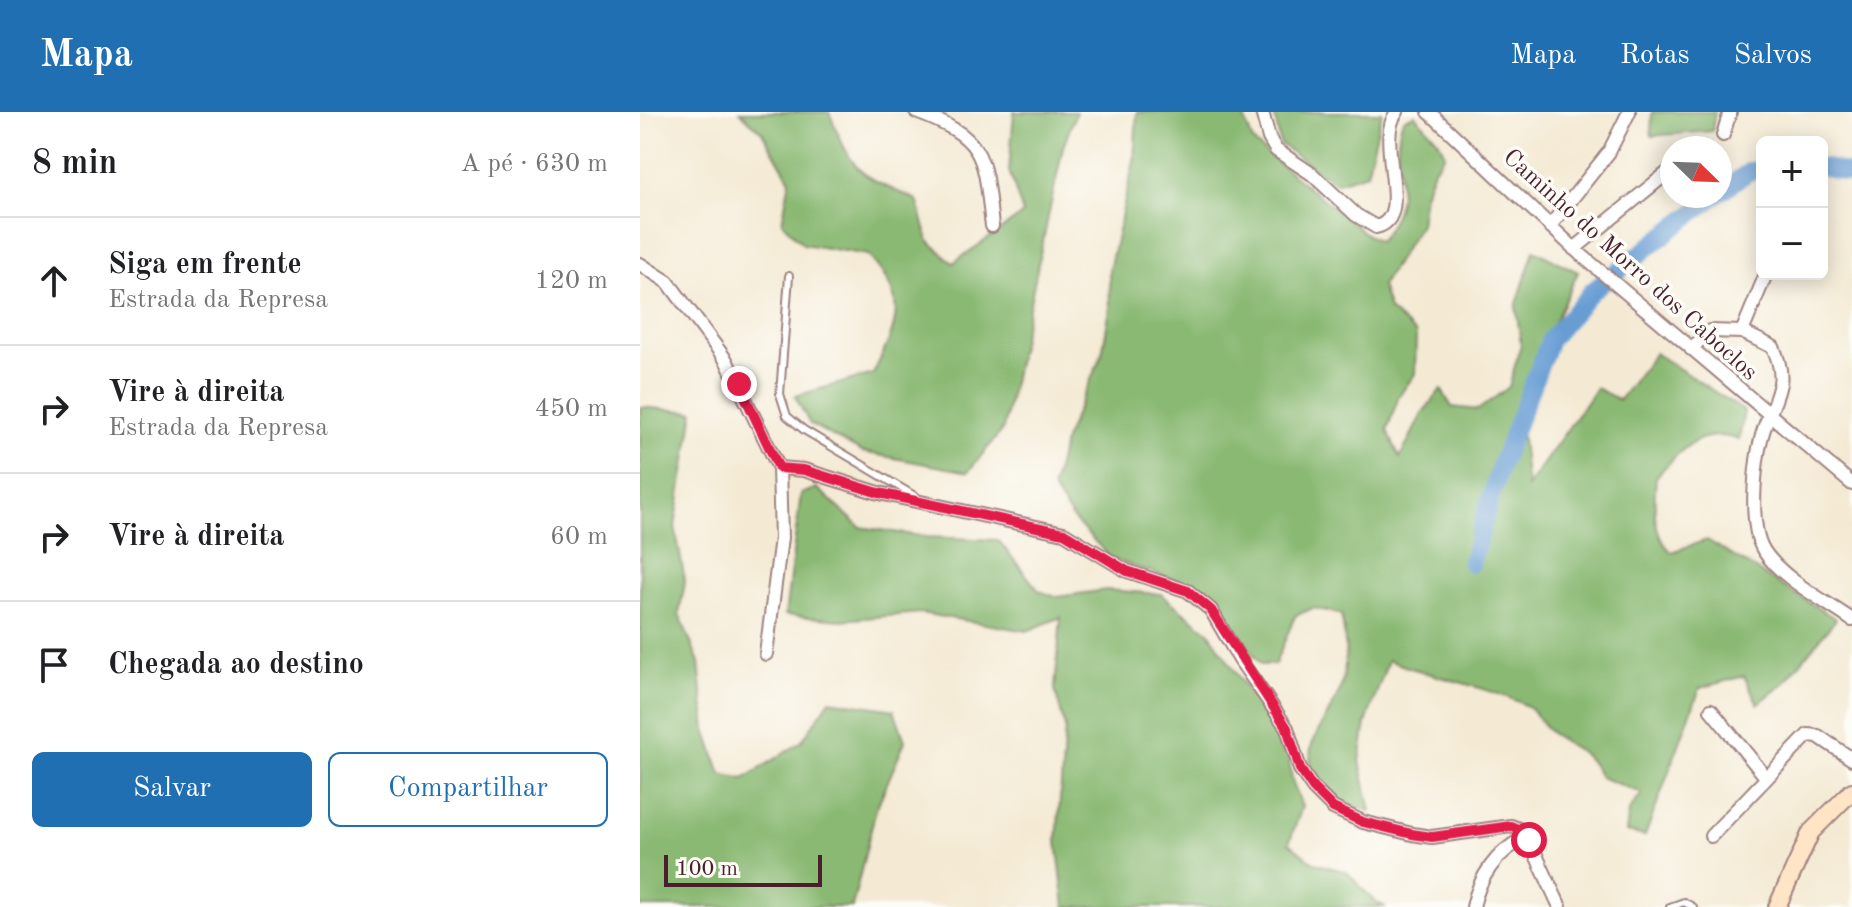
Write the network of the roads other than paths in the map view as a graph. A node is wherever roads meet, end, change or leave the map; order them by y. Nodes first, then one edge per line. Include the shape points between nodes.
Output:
1 (916, 112) edge
2 (1262, 112) edge
3 (1397, 112) edge
4 (1429, 112) edge
5 (1629, 112) edge
6 (1730, 112) edge
7 (1723, 135) dead end
8 (1660, 179) edge
9 (992, 226) dead end
10 (1550, 226) junction
11 (1576, 251) junction
12 (640, 264) edge
13 (789, 276) dead end
14 (1764, 280) edge
15 (1742, 332) junction
16 (1691, 349) junction
17 (1769, 415) junction
18 (779, 468) junction
19 (1852, 484) edge
20 (924, 503) junction
21 (1852, 620) edge
22 (766, 654) dead end
23 (1711, 710) dead end
24 (1852, 759) edge
25 (1765, 776) junction
26 (1852, 791) edge
27 (1711, 836) dead end
28 (1529, 840) junction
29 (1473, 907) edge
30 (1560, 907) edge
31 (1670, 907) edge
32 (1693, 907) edge
33 (1777, 907) edge

1 - 9 street via 948,124 972,142 986,172
2 - 3 street via 1276,150 1376,227 1392,212 1387,127
4 - 10 street, Caminho do Morro dos Caboclos
5 - 10 street via 1609,152
6 - 7 street
8 - 11 street
10 - 11 street, Caminho do Morro dos Caboclos
11 - 16 street, Caminho do Morro dos Caboclos
12 - 18 street via 668,282 726,360
13 - 20 lane via 780,394 787,416
14 - 15 street
15 - 16 street via 1710,331
15 - 17 street via 1773,347 1781,365 1778,397
16 - 17 street, Caminho do Morro dos Caboclos
17 - 19 street, Caminho do Morro dos Caboclos
17 - 21 street via 1761,437 1755,495 1762,549
18 - 20 street
18 - 22 street via 781,538
20 - 28 street via 1064,533 1127,571 1202,600 1287,728 1300,769 1342,814 1432,837 1511,826
23 - 25 street
24 - 25 street via 1812,733
25 - 27 street
26 - 33 street via 1811,832
28 - 29 street via 1510,845 1495,860
28 - 30 street
31 - 32 lane via 1684,902

